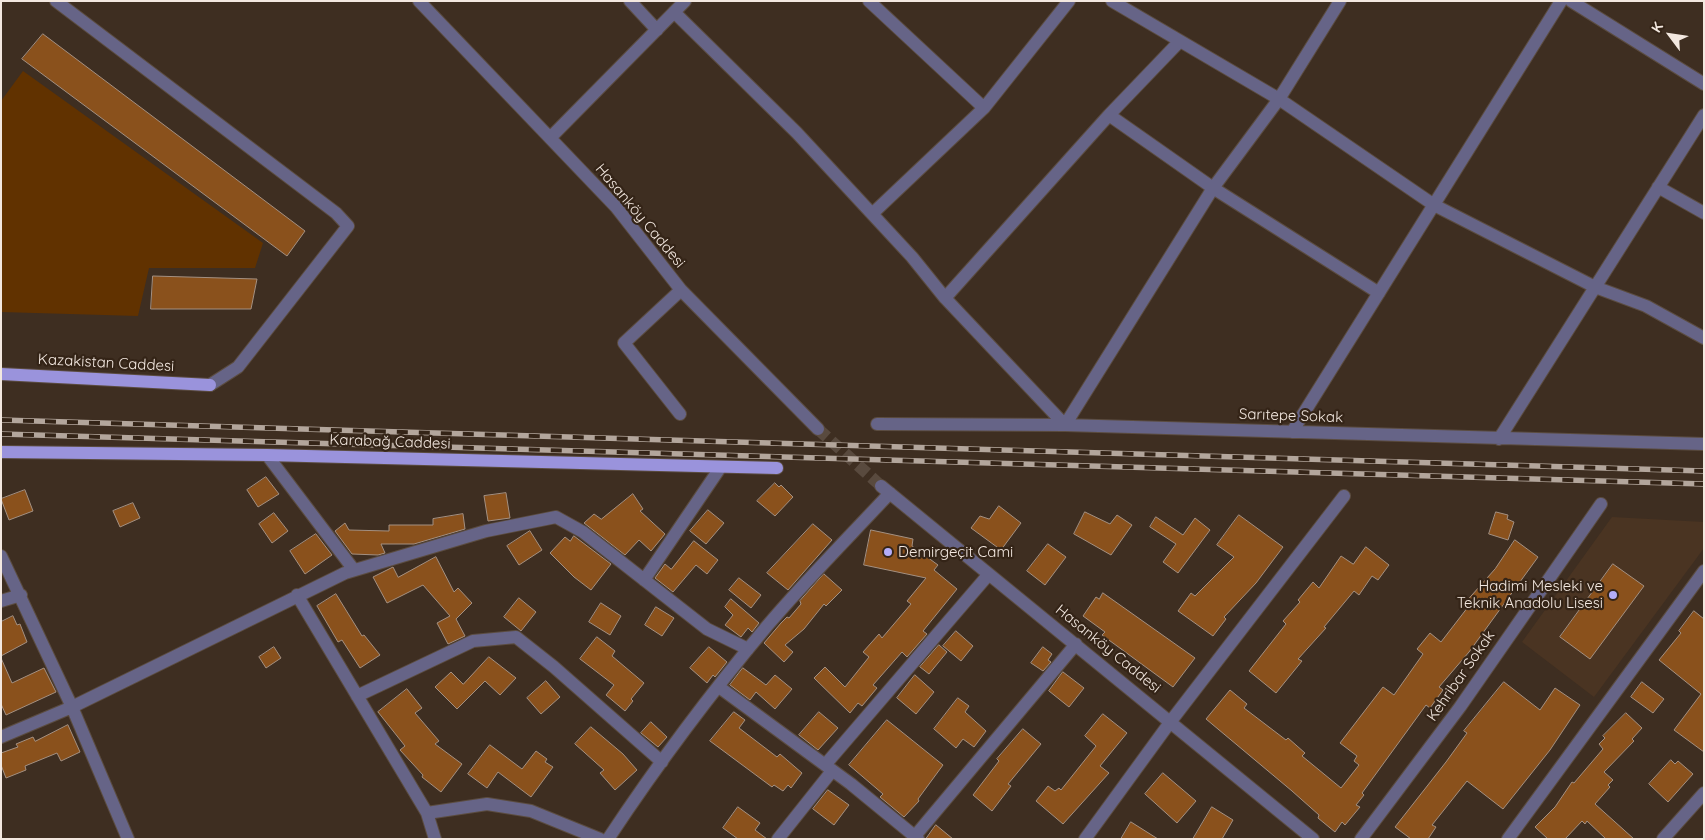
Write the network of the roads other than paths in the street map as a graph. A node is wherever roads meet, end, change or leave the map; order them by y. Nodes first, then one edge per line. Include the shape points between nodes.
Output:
1 (56, 1) edge
2 (419, 1) edge
3 (630, 1) edge
4 (685, 1) edge
5 (869, 1) edge
6 (1068, 1) edge
7 (1112, 1) edge
8 (1340, 1) edge
9 (1561, 1) edge
10 (1572, 1) edge
11 (674, 12) junction
12 (657, 30) junction
13 (1180, 41) junction
14 (1704, 84) edge
15 (1279, 99) junction
16 (984, 108) junction
17 (1110, 115) junction
18 (1704, 115) edge
19 (550, 138) junction
20 (1658, 187) junction
21 (1213, 188) junction
22 (1434, 205) junction
23 (1704, 213) edge
24 (872, 214) junction
25 (1595, 287) junction
26 (681, 290) junction
27 (1379, 293) junction
28 (945, 298) junction
29 (1704, 338) edge
30 (1, 374) edge
31 (210, 385) joint
32 (680, 414) dead end
33 (877, 424) dead end
34 (1064, 425) junction
35 (818, 429) tunnel mouth
36 (1292, 432) junction
37 (1499, 439) junction
38 (1704, 444) edge
39 (1, 452) edge
40 (267, 455) junction
41 (720, 468) junction
42 (777, 468) dead end
43 (1344, 496) dead end
44 (1601, 504) dead end
45 (1, 556) edge
46 (354, 570) junction
47 (1704, 571) edge
48 (989, 574) junction
49 (644, 580) junction
50 (21, 595) junction
51 (297, 595) junction
52 (1, 601) edge
53 (1076, 644) junction
54 (748, 650) junction
55 (719, 687) junction
56 (357, 696) junction
57 (72, 707) junction
58 (1170, 721) junction
59 (1, 737) edge
60 (662, 762) junction
61 (828, 768) junction
62 (1704, 793) edge
63 (427, 813) junction
64 (916, 838) edge
65 (128, 839) edge
66 (435, 839) edge
67 (600, 839) edge
68 (608, 839) edge
69 (778, 839) edge
70 (1085, 839) edge
71 (1313, 839) edge
72 (1361, 839) edge
73 (1508, 839) edge
74 (1663, 839) edge

1 - 31 street via 348,226 238,367
2 - 19 street, Hasanköy Caddesi
3 - 12 street
4 - 11 street
5 - 16 street
6 - 16 street
7 - 13 street
8 - 15 street
9 - 22 street
10 - 14 street
11 - 12 street
11 - 24 street via 797,133
12 - 19 street
13 - 15 street
13 - 17 street
15 - 21 street
15 - 22 street
16 - 24 street
17 - 21 street
17 - 28 street
18 - 20 street
19 - 26 street, Hasanköy Caddesi via 616,207
20 - 23 street
20 - 25 street
21 - 27 street
21 - 34 street
22 - 25 street
22 - 27 street
24 - 28 street
25 - 29 street via 1646,306
25 - 37 street
26 - 32 street via 624,343
26 - 35 street, Hasanköy Caddesi
27 - 36 street
28 - 34 street
30 - 31 main road, Kazakistan Caddesi
33 - 34 street, Sarıtepe Sokak
34 - 36 street, Sarıtepe Sokak
36 - 37 street, Sarıtepe Sokak
37 - 38 street, Sarıtepe Sokak
39 - 40 main road, Karabağ Caddesi
40 - 41 main road, Karabağ Caddesi
40 - 46 street
41 - 42 main road, Karabağ Caddesi
41 - 49 street
43 - 58 street
44 - 72 street, Kehribar Sokak via 1460,706
45 - 50 street
46 - 49 street via 486,531 556,517 583,532
46 - 51 street
47 - 73 street
48 - 53 street, Hasanköy Caddesi
48 - 54 street, Hasanköy Caddesi via 886,489
48 - 61 street
49 - 54 street via 707,629
50 - 52 street
50 - 57 street
51 - 56 street
51 - 57 street
53 - 58 street, Hasanköy Caddesi
53 - 64 street
54 - 55 street
55 - 60 street
55 - 61 street
56 - 60 street via 473,641 516,637 554,666
56 - 63 street
57 - 59 street
57 - 65 street
58 - 70 street
58 - 71 street, Hasanköy Caddesi
60 - 68 street
61 - 64 street
61 - 69 street
62 - 74 street
63 - 66 street
63 - 67 street via 487,804 531,812

